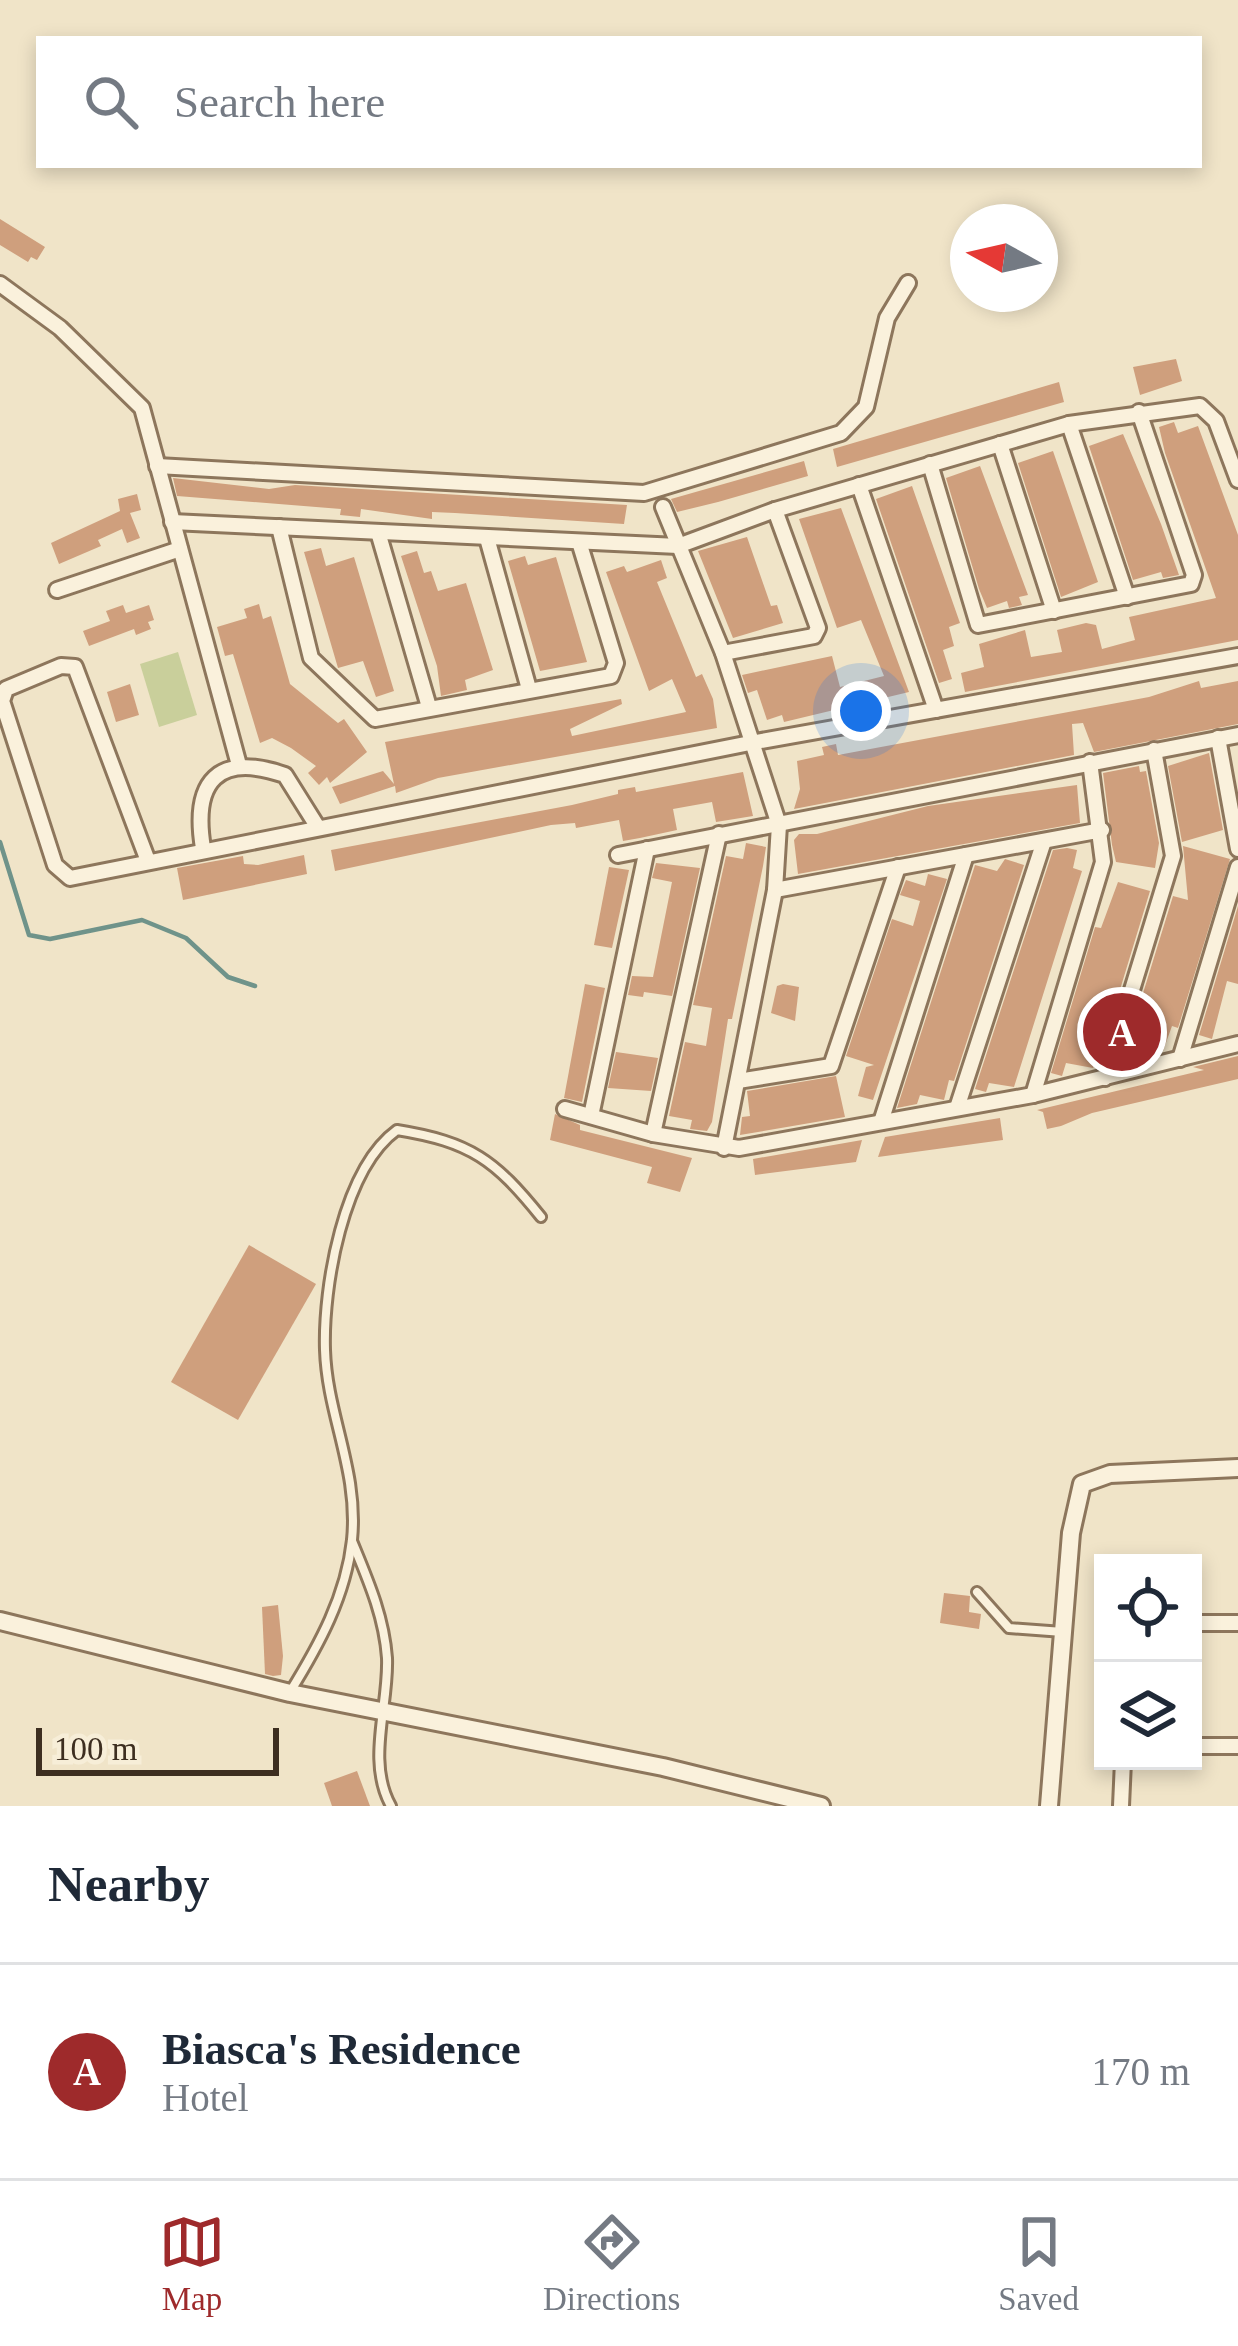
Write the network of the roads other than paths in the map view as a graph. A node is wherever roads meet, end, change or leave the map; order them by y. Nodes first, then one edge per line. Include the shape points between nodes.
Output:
1 (908, 283) dead end
2 (0, 284) edge
3 (1139, 412) junction
4 (1069, 424) junction
5 (1000, 444) junction
6 (931, 464) junction
7 (157, 466) junction
8 (1238, 480) edge
9 (859, 485) junction
10 (663, 507) dead end
11 (775, 510) junction
12 (172, 522) junction
13 (279, 527) junction
14 (378, 532) junction
15 (487, 538) junction
16 (580, 545) junction
17 (678, 546) junction
18 (180, 549) junction
19 (57, 590) dead end
20 (1127, 597) junction
21 (1054, 610) junction
22 (723, 653) junction
23 (1238, 656) edge
24 (529, 689) junction
25 (429, 707) junction
26 (936, 710) junction
27 (1238, 734) edge
28 (1218, 738) junction
29 (750, 743) junction
30 (1154, 751) junction
31 (1090, 762) junction
32 (239, 765) junction
33 (779, 825) junction
34 (316, 826) junction
35 (1102, 830) junction
36 (719, 834) junction
37 (1044, 841) junction
38 (203, 848) junction
39 (647, 849) junction
40 (1238, 849) edge
41 (618, 855) dead end
42 (966, 855) junction
43 (148, 861) junction
44 (898, 867) junction
45 (1238, 867) edge
46 (775, 890) junction
47 (1238, 1044) edge
48 (1180, 1059) junction
49 (1106, 1078) junction
50 (738, 1081) junction
51 (1033, 1095) junction
52 (957, 1108) junction
53 (565, 1109) dead end
54 (591, 1116) junction
55 (881, 1122) junction
56 (653, 1134) junction
57 (724, 1148) junction
58 (541, 1217) dead end
59 (1238, 1468) edge
60 (352, 1540) junction
61 (977, 1592) dead end
62 (0, 1621) edge
63 (1202, 1623) edge
64 (1238, 1623) edge
65 (1064, 1632) junction
66 (290, 1693) junction
67 (384, 1709) junction
68 (1202, 1746) edge
69 (1238, 1746) edge
70 (1123, 1770) edge
71 (391, 1806) edge
72 (821, 1806) edge
73 (1049, 1806) edge
74 (1121, 1806) edge

1 - 7 street via 887,317 866,407 841,433 644,493
2 - 7 street via 136,398
3 - 4 street
3 - 8 street via 1208,410
3 - 20 street via 1194,578
4 - 5 street
4 - 20 street
5 - 6 street
5 - 21 street
6 - 9 street
6 - 21 street via 976,624
7 - 12 street
9 - 11 street
9 - 26 street
10 - 17 street
11 - 17 street
11 - 22 street via 818,628 814,636
12 - 13 street
12 - 18 street
13 - 14 street
13 - 25 street via 315,664 371,718
14 - 15 street
14 - 25 street
15 - 16 street
15 - 24 street
16 - 17 street
16 - 24 street via 616,667 611,676
17 - 22 street
18 - 19 street
18 - 32 street
20 - 21 street
22 - 29 street
23 - 26 street
24 - 25 street
26 - 29 street
27 - 28 street
28 - 30 street
28 - 40 street
29 - 33 street
29 - 34 street
30 - 31 street
30 - 49 street via 1173,856
31 - 33 street
31 - 35 street
32 - 34 street via 285,776
32 - 38 street via 218,774 199,806
33 - 36 street
33 - 46 street
34 - 38 street
35 - 37 street
35 - 51 street via 1103,862
36 - 39 street
36 - 56 street
37 - 42 street
37 - 52 street
38 - 43 street
39 - 41 street
39 - 54 street
42 - 44 street
42 - 55 street
43 - 43 street via 70,878 61,873 2,701 6,689 61,666 76,668
44 - 46 street
44 - 50 street via 830,1068
45 - 48 street
46 - 50 street
47 - 48 street
48 - 49 street
49 - 51 street
50 - 57 street
51 - 52 street
52 - 55 street
53 - 54 street
54 - 56 street
55 - 57 street
56 - 57 street
58 - 60 lane via 500,1167 450,1143 397,1130 373,1155 339,1237 325,1352 347,1450
59 - 65 street via 1110,1474 1082,1484
60 - 66 lane via 324,1636
60 - 67 lane via 382,1622
61 - 65 lane via 1009,1628
62 - 66 street
63 - 64 street
65 - 73 street
66 - 67 street
67 - 71 lane via 379,1761
67 - 72 street
68 - 69 street
70 - 74 street

